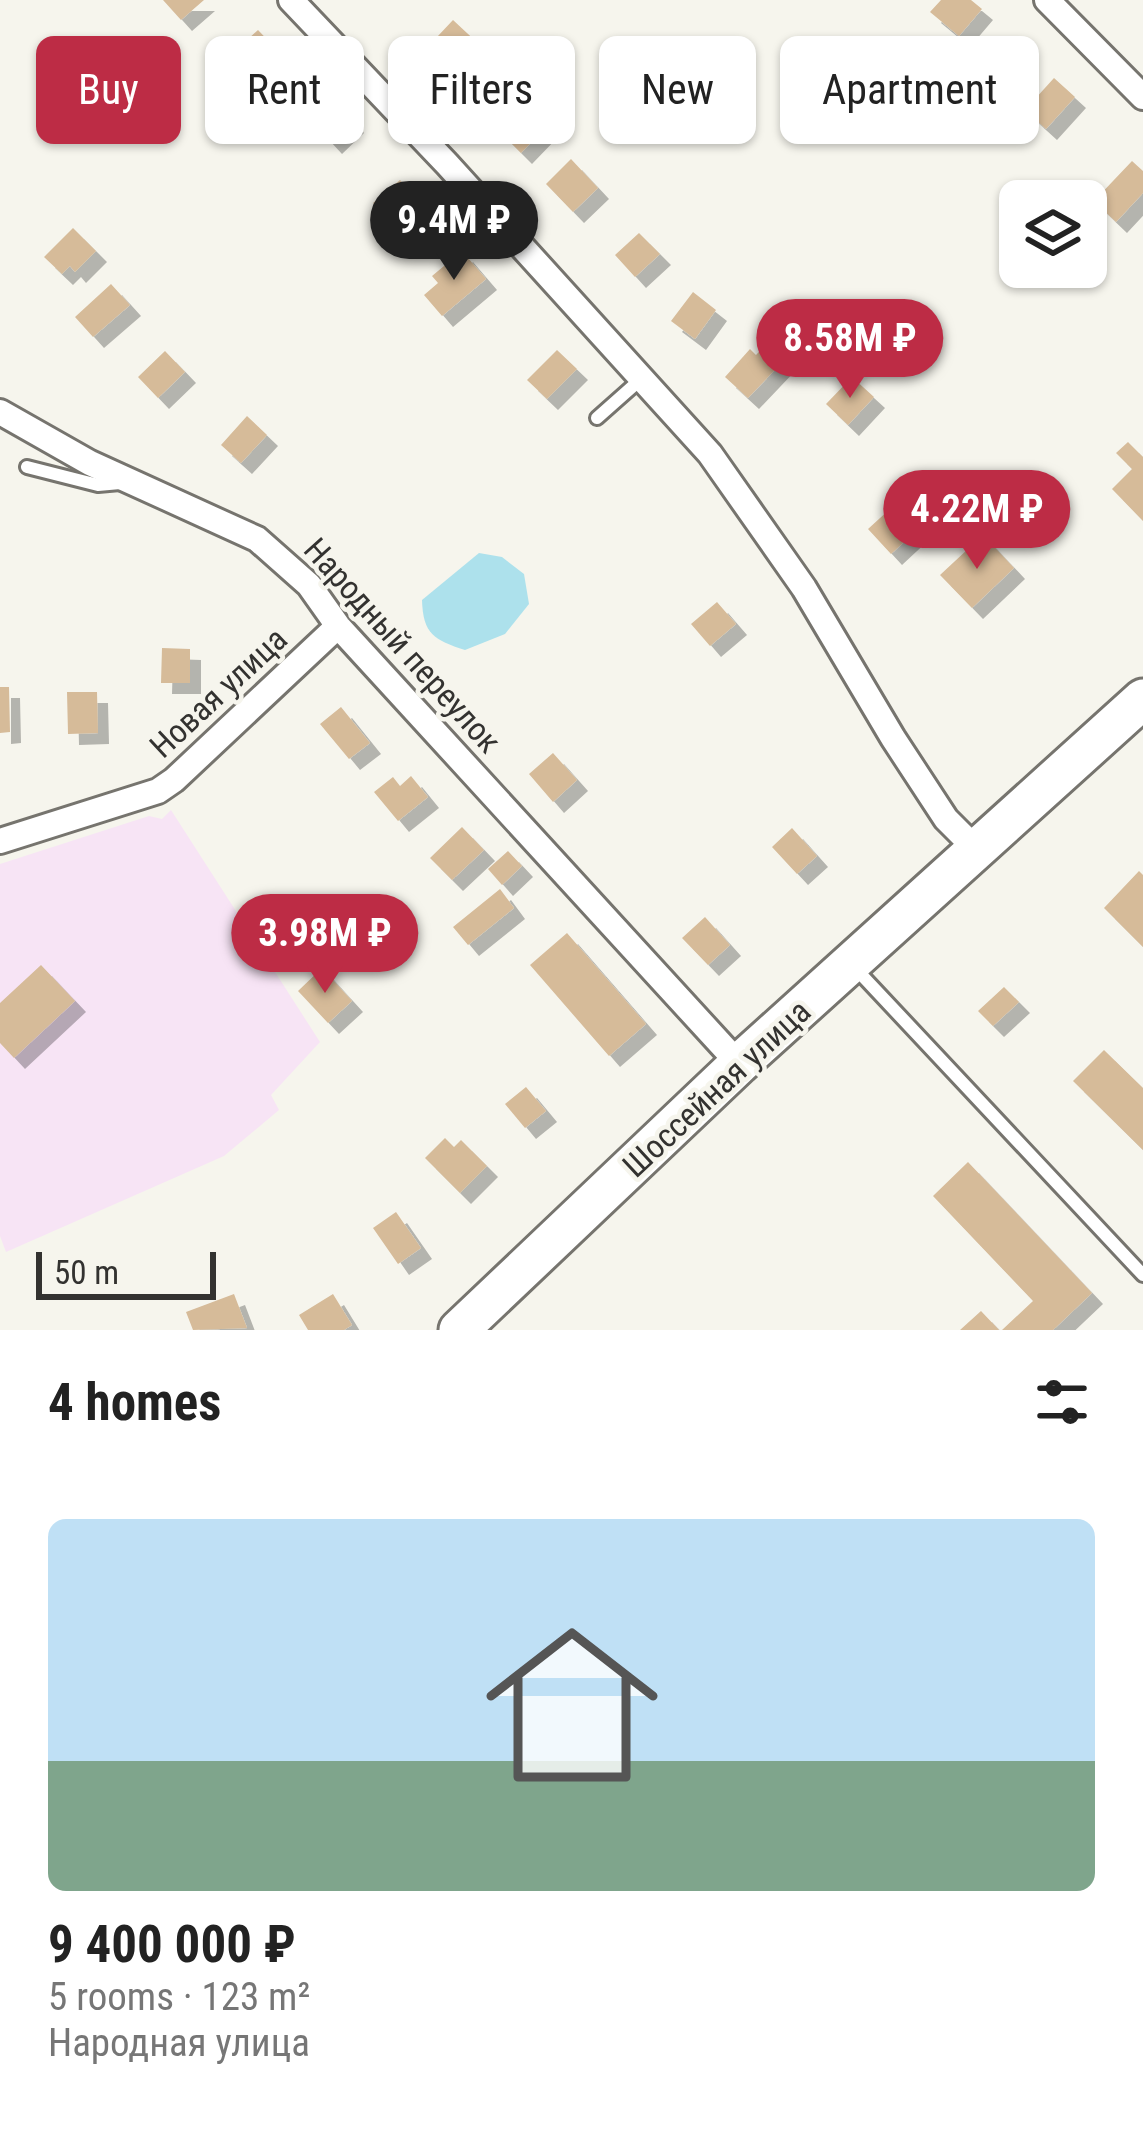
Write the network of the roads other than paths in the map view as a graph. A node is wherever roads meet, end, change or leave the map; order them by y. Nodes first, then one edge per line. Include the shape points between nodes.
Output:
1 (291, 0) edge
2 (1047, 0) edge
3 (1143, 97) edge
4 (642, 378) junction
5 (0, 412) edge
6 (597, 418) dead end
7 (27, 467) dead end
8 (128, 482) junction
9 (338, 626) junction
10 (1143, 699) edge
11 (0, 841) edge
12 (978, 851) junction
13 (851, 964) junction
14 (739, 1064) junction
15 (1143, 1275) edge
16 (459, 1330) edge

1 - 4 street
2 - 3 street
4 - 6 lane
4 - 12 street via 756,518 946,819
5 - 8 street, Народный переулок
7 - 8 lane via 98,484
8 - 9 street, Народный переулок via 257,539 297,572
9 - 11 street, Новая улица via 174,780
9 - 14 street, Народный переулок
10 - 12 main road, Шоссейная улица
12 - 13 main road, Шоссейная улица
13 - 14 main road, Шоссейная улица
13 - 15 lane
14 - 16 main road, Шоссейная улица

